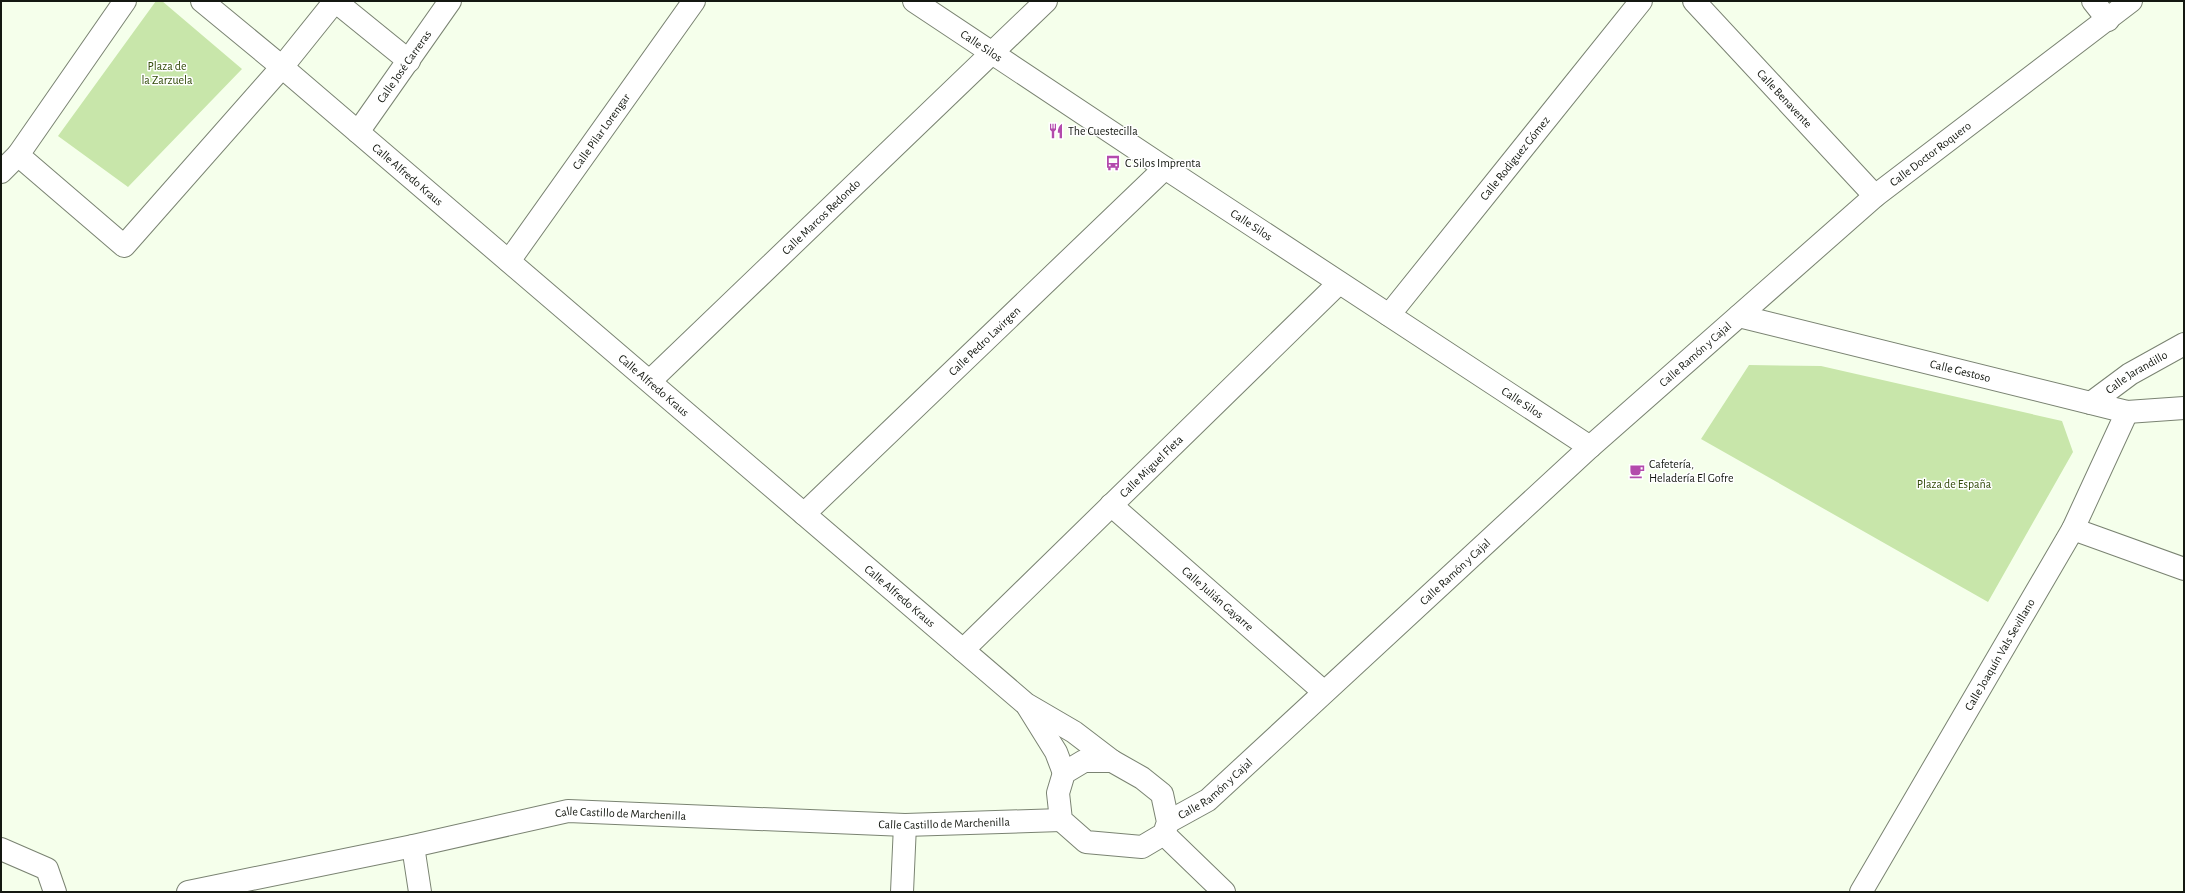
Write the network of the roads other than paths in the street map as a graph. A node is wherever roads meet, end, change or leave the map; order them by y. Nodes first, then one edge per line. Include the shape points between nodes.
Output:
1 (125, 1) edge
2 (202, 1) edge
3 (335, 1) edge
4 (450, 1) edge
5 (694, 1) edge
6 (914, 1) edge
7 (1046, 1) edge
8 (1641, 1) edge
9 (1694, 1) edge
10 (2093, 1) edge
11 (2130, 1) edge
12 (2108, 20) junction
13 (991, 52) junction
14 (409, 61) junction
15 (282, 67) junction
16 (358, 132) junction
17 (18, 155) junction
18 (1165, 168) junction
19 (1, 172) edge
20 (1875, 196) junction
21 (509, 261) junction
22 (1340, 283) junction
23 (1389, 315) junction
24 (1739, 316) junction
25 (2184, 344) edge
26 (650, 382) junction
27 (2091, 402) junction
28 (2184, 408) edge
29 (2128, 412) junction
30 (1590, 447) junction
31 (1111, 505) junction
32 (804, 514) junction
33 (2073, 529) junction
34 (2184, 569) edge
35 (963, 650) junction
36 (1324, 692) junction
37 (1026, 704) junction
38 (1112, 761) junction
39 (1064, 773) junction
40 (1061, 820) junction
41 (905, 825) junction
42 (1166, 828) junction
43 (413, 846) junction
44 (1, 849) edge
45 (55, 892) edge
46 (188, 892) edge
47 (420, 892) edge
48 (902, 892) edge
49 (1224, 892) edge
50 (1861, 892) edge

1 - 17 street
2 - 15 street
3 - 14 street
3 - 15 street
4 - 14 street, Calle José Carreras
5 - 21 street, Calle Pilar Lorengar
6 - 13 street, Calle Silos
7 - 13 street, Calle Marcos Redondo
8 - 23 street, Calle Rodiguez Gómez
9 - 20 street, Calle Benavente
10 - 12 street
11 - 12 street, Calle Doctor Roquero
12 - 20 street, Calle Doctor Roquero
13 - 18 street, Calle Silos
13 - 26 street, Calle Marcos Redondo
14 - 16 street, Calle José Carreras
15 - 16 street, Calle Alfredo Kraus
15 - 17 street via 124,246
16 - 21 street, Calle Alfredo Kraus
17 - 19 street
18 - 22 street, Calle Silos
18 - 32 street, Calle Pedro Lavirgen
20 - 24 street, Calle Doctor Roquero
21 - 26 street, Calle Alfredo Kraus
22 - 23 street, Calle Silos
22 - 31 street, Calle Miguel Fleta
23 - 30 street, Calle Silos
24 - 27 street, Calle Gestoso
24 - 30 street, Calle Ramón y Cajal
25 - 27 street, Calle Jarandillo via 2130,374
26 - 32 street, Calle Alfredo Kraus
27 - 29 street, Calle Gestoso
28 - 29 street, Calle Gestoso
29 - 33 street, Calle Joaquín Vals Sevillano
30 - 36 street, Calle Ramón y Cajal
31 - 35 street, Calle Miguel Fleta
31 - 36 street, Calle Julián Gayarre
32 - 35 street, Calle Alfredo Kraus
33 - 34 street
33 - 50 street, Calle Joaquín Vals Sevillano
35 - 37 street, Calle Alfredo Kraus
36 - 42 street, Calle Ramón y Cajal via 1208,800
37 - 38 street via 1074,732
37 - 39 street via 1056,752
38 - 39 street via 1084,761
38 - 42 street via 1142,778 1162,794
39 - 40 street via 1058,793
40 - 41 street, Calle Castillo de Marchenilla
40 - 42 street via 1086,842 1142,847
41 - 43 street, Calle Castillo de Marchenilla via 568,811
41 - 48 street
42 - 49 street
43 - 46 street, Calle Castillo de Marchenilla
43 - 47 street
44 - 45 street via 47,869

